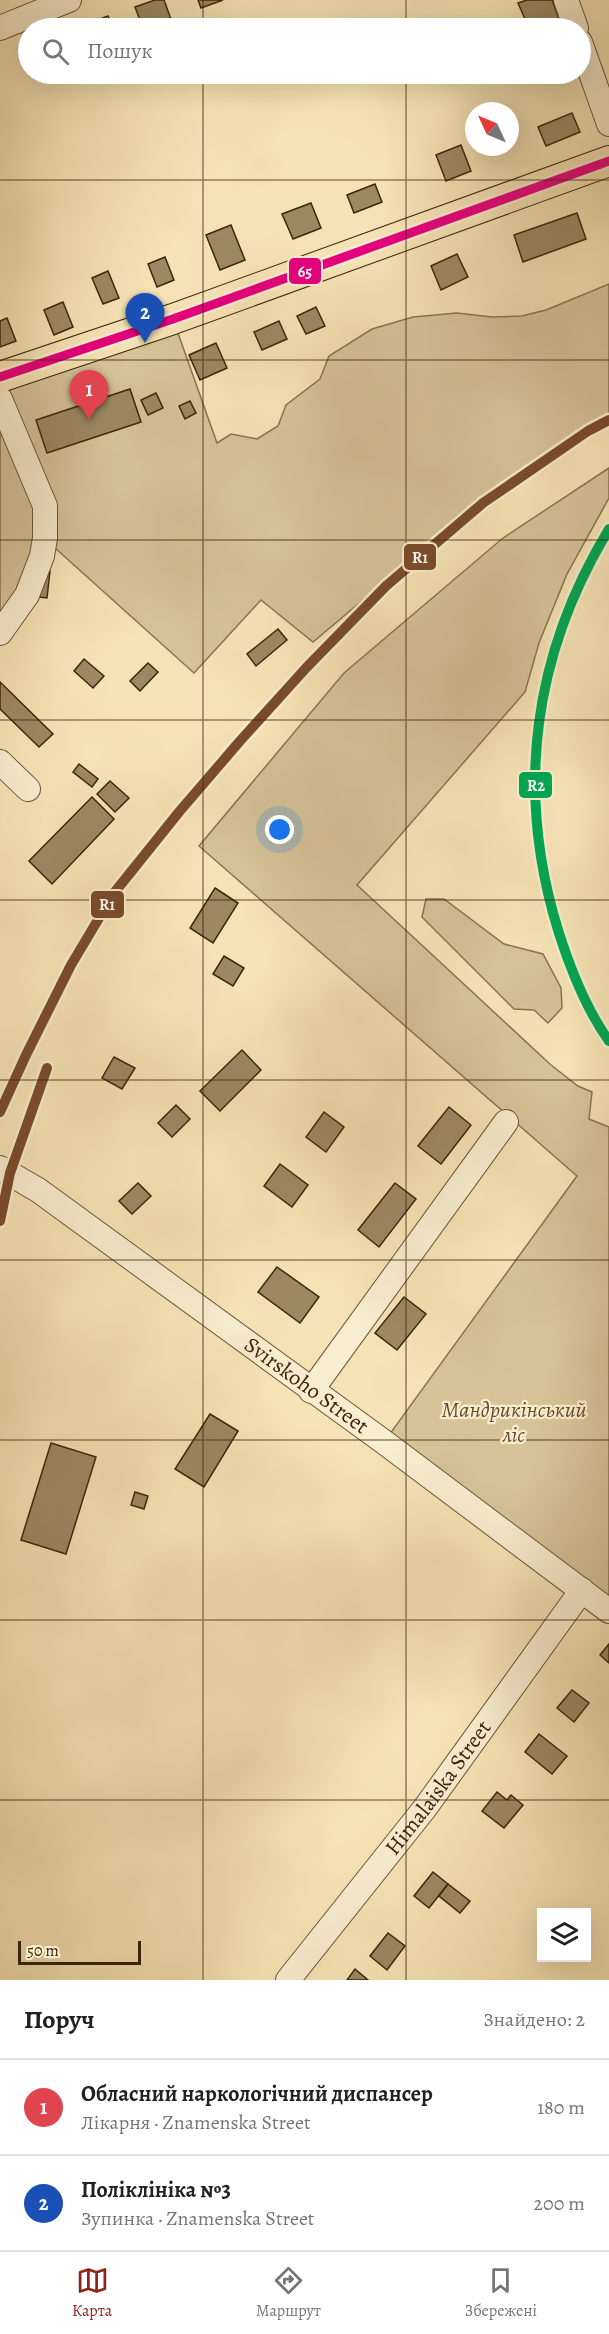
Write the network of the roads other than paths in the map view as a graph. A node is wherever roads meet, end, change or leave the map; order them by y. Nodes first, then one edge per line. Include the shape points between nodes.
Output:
1 (69, 0) edge
2 (566, 0) edge
3 (25, 18) edge
4 (572, 18) edge
5 (18, 21) edge
6 (0, 28) edge
7 (591, 73) edge
8 (609, 124) edge
9 (609, 161) edge
10 (0, 377) edge
11 (0, 399) edge
12 (0, 633) edge
13 (0, 762) edge
14 (28, 789) dead end
15 (506, 1122) dead end
16 (0, 1168) edge
17 (311, 1391) junction
18 (582, 1590) junction
19 (609, 1611) edge
20 (288, 1980) edge

1 - 3 street
2 - 4 street
5 - 6 street
7 - 8 street
9 - 10 main road via 173,319
11 - 12 street via 45,506 45,517 42,556 27,596
13 - 14 street
15 - 17 street
16 - 17 street, Svirskoho Street via 38,1190
17 - 18 street, Svirskoho Street
18 - 19 street, Svirskoho Street
18 - 20 street, Himalaiska Street via 425,1808

